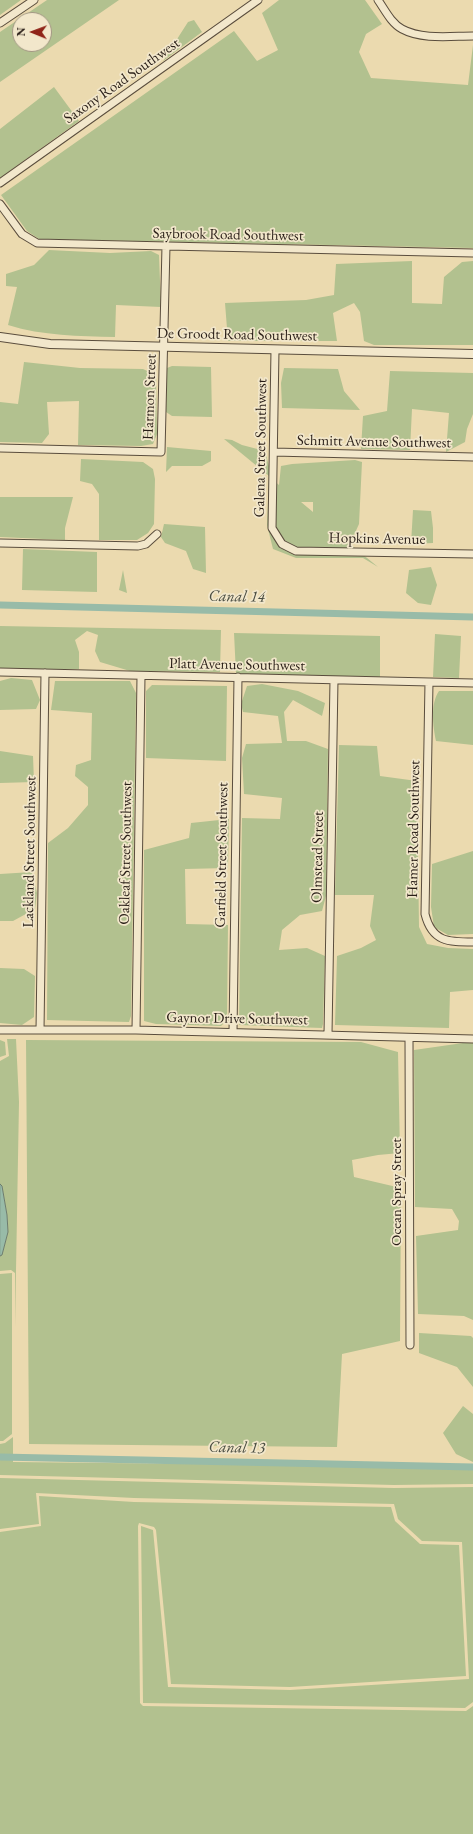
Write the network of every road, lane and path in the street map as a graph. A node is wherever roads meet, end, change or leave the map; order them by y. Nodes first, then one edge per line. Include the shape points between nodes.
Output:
1 (34, 0) edge
2 (258, 0) edge
3 (378, 0) edge
4 (0, 23) edge
5 (473, 36) edge
6 (0, 183) edge
7 (0, 204) edge
8 (166, 246) junction
9 (473, 253) edge
10 (0, 337) edge
11 (164, 347) junction
12 (275, 350) junction
13 (473, 354) edge
14 (0, 448) edge
15 (274, 452) junction
16 (473, 457) edge
17 (157, 534) dead end
18 (0, 543) edge
19 (282, 544) joint
20 (473, 554) edge
21 (0, 672) edge
22 (45, 673) junction
23 (141, 676) junction
24 (238, 677) junction
25 (334, 680) junction
26 (429, 682) junction
27 (473, 683) edge
28 (473, 942) edge
29 (0, 1030) edge
30 (40, 1030) junction
31 (136, 1030) junction
32 (233, 1032) junction
33 (328, 1034) junction
34 (409, 1038) junction
35 (473, 1039) edge
36 (410, 1345) dead end

1 - 4 street
2 - 6 street, Saxony Road Southwest
3 - 5 street via 402,29 422,36
7 - 8 street, Saybrook Road Southwest via 22,234 37,244
8 - 9 street, Saybrook Road Southwest
8 - 11 street, Harmon Street
10 - 11 street, De Groodt Road Southwest via 50,344
11 - 12 street, De Groodt Road Southwest
11 - 14 street, Harmon Street via 161,452
12 - 13 street, De Groodt Road Southwest
12 - 15 street, Galena Street Southwest
15 - 16 street, Schmitt Avenue Southwest
15 - 19 street, Galena Street Southwest via 272,528
17 - 18 street via 149,542 138,546
19 - 20 street, Hopkins Avenue via 296,551
21 - 22 street, Platt Avenue Southwest
22 - 23 street, Platt Avenue Southwest
22 - 30 street, Lackland Street Southwest
23 - 24 street, Platt Avenue Southwest
23 - 31 street, Oakleaf Street Southwest
24 - 25 street, Platt Avenue Southwest
24 - 32 street, Garfield Street Southwest
25 - 26 street, Platt Avenue Southwest
25 - 33 street, Olmstead Street
26 - 27 street, Platt Avenue Southwest
26 - 28 street, Hamer Road Southwest via 425,914 434,934 444,940
29 - 30 street, Gaynor Drive Southwest
30 - 31 street, Gaynor Drive Southwest
31 - 32 street, Gaynor Drive Southwest
32 - 33 street, Gaynor Drive Southwest
33 - 34 street, Gaynor Drive Southwest
34 - 35 street, Gaynor Drive Southwest
34 - 36 street, Ocean Spray Street

